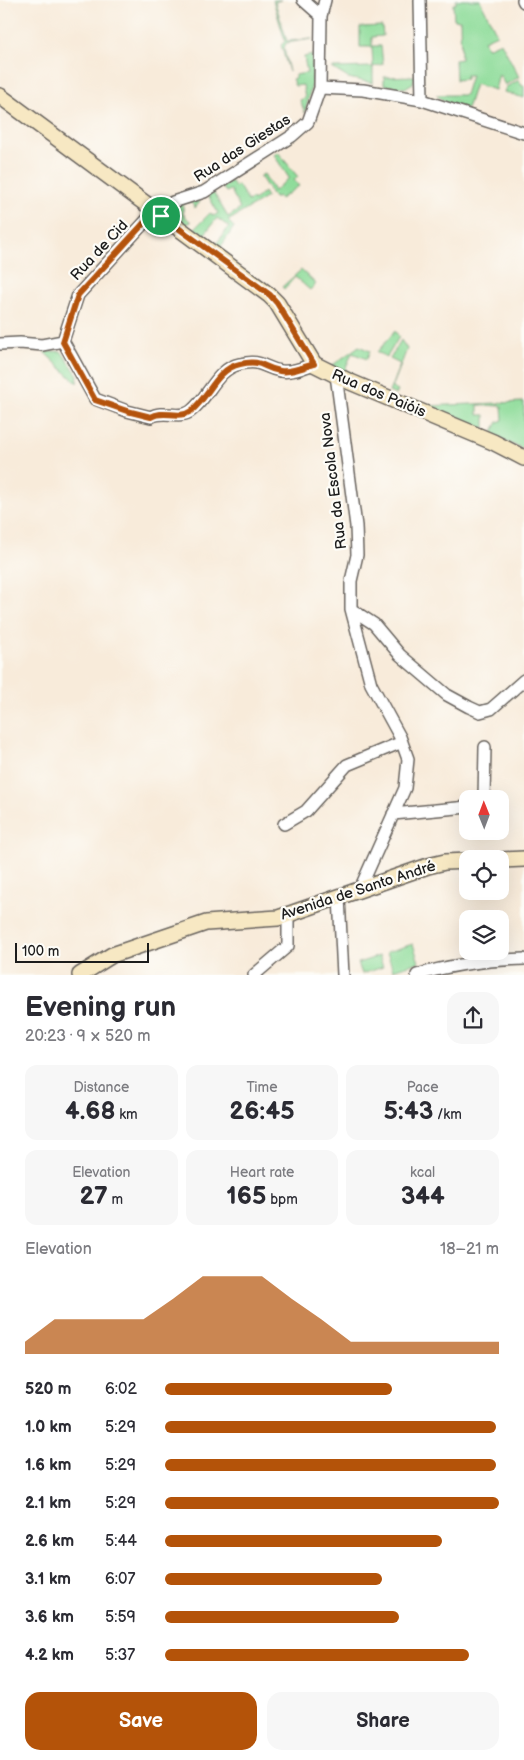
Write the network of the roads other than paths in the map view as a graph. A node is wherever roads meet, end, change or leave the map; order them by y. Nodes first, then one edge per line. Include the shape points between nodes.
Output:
1 (303, 0) edge
2 (325, 0) edge
3 (420, 0) edge
4 (321, 16) junction
5 (320, 88) junction
6 (0, 96) edge
7 (422, 100) junction
8 (524, 134) edge
9 (158, 214) junction
10 (63, 342) junction
11 (0, 344) edge
12 (314, 364) junction
13 (336, 375) junction
14 (524, 458) edge
15 (350, 609) junction
16 (524, 680) edge
17 (402, 742) junction
18 (485, 747) dead end
19 (484, 790) edge
20 (459, 808) edge
21 (392, 814) junction
22 (284, 824) dead end
23 (524, 859) edge
24 (509, 860) edge
25 (459, 861) edge
26 (359, 890) junction
27 (339, 897) junction
28 (288, 915) junction
29 (524, 959) edge
30 (80, 975) edge
31 (254, 975) edge
32 (343, 975) edge
33 (417, 975) edge

1 - 4 street
2 - 4 street, Rua das Giestas
3 - 7 street
4 - 5 street, Rua das Giestas
5 - 7 street via 363,90
5 - 9 street, Rua das Giestas via 308,122 292,136 204,192 173,202
6 - 9 street, Rua dos Paióis
7 - 8 street
9 - 10 street, Rua de Cid via 78,295
9 - 12 street, Rua dos Paióis via 270,295
10 - 11 street
10 - 12 street via 95,400 151,417 155,414 181,415 190,411 225,372 237,364 259,362 280,371
12 - 13 street, Rua dos Paióis
13 - 14 street, Rua dos Paióis
13 - 15 street, Rua da Escola Nova via 356,526 357,554 351,581
15 - 16 street via 374,624 400,655 447,695 480,712 490,709
15 - 17 street, Rua da Escola Nova via 371,684
17 - 21 street, Rua da Escola Nova via 408,759 405,788
17 - 22 street via 347,765 306,811
18 - 19 street
20 - 21 street
21 - 26 street, Rua da Escola Nova
23 - 24 street
25 - 26 street, Avenida de Santo André via 445,862
26 - 27 street, Avenida de Santo André
27 - 28 street, Avenida de Santo André
27 - 32 street
28 - 30 street, Avenida de Santo André via 206,923 112,954
28 - 31 street via 288,946
29 - 33 street via 449,965

